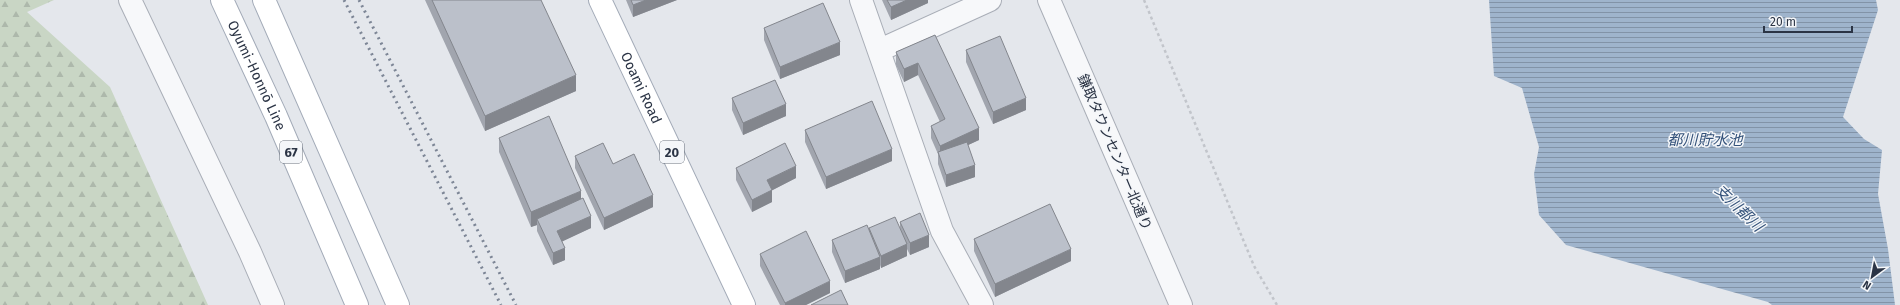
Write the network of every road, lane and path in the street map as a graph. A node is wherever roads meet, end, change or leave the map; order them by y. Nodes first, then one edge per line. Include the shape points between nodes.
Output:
1 (130, 0) edge
2 (222, 0) edge
3 (264, 0) edge
4 (600, 0) edge
5 (860, 0) edge
6 (990, 0) edge
7 (1049, 0) edge
8 (1144, 0) edge
9 (880, 50) junction
10 (273, 305) edge
11 (357, 305) edge
12 (398, 305) edge
13 (744, 305) edge
14 (982, 305) edge
15 (1181, 305) edge
16 (1277, 305) edge

1 - 10 street
2 - 11 main road, Oyumi-Honnō Line / 67 via 276,116
3 - 12 main road
4 - 13 main road, Ooami Road / 20
5 - 9 street
6 - 9 street
7 - 15 street, 鎌取タウンセンター北通り
8 - 16 path via 1254,266
9 - 14 street via 942,231

